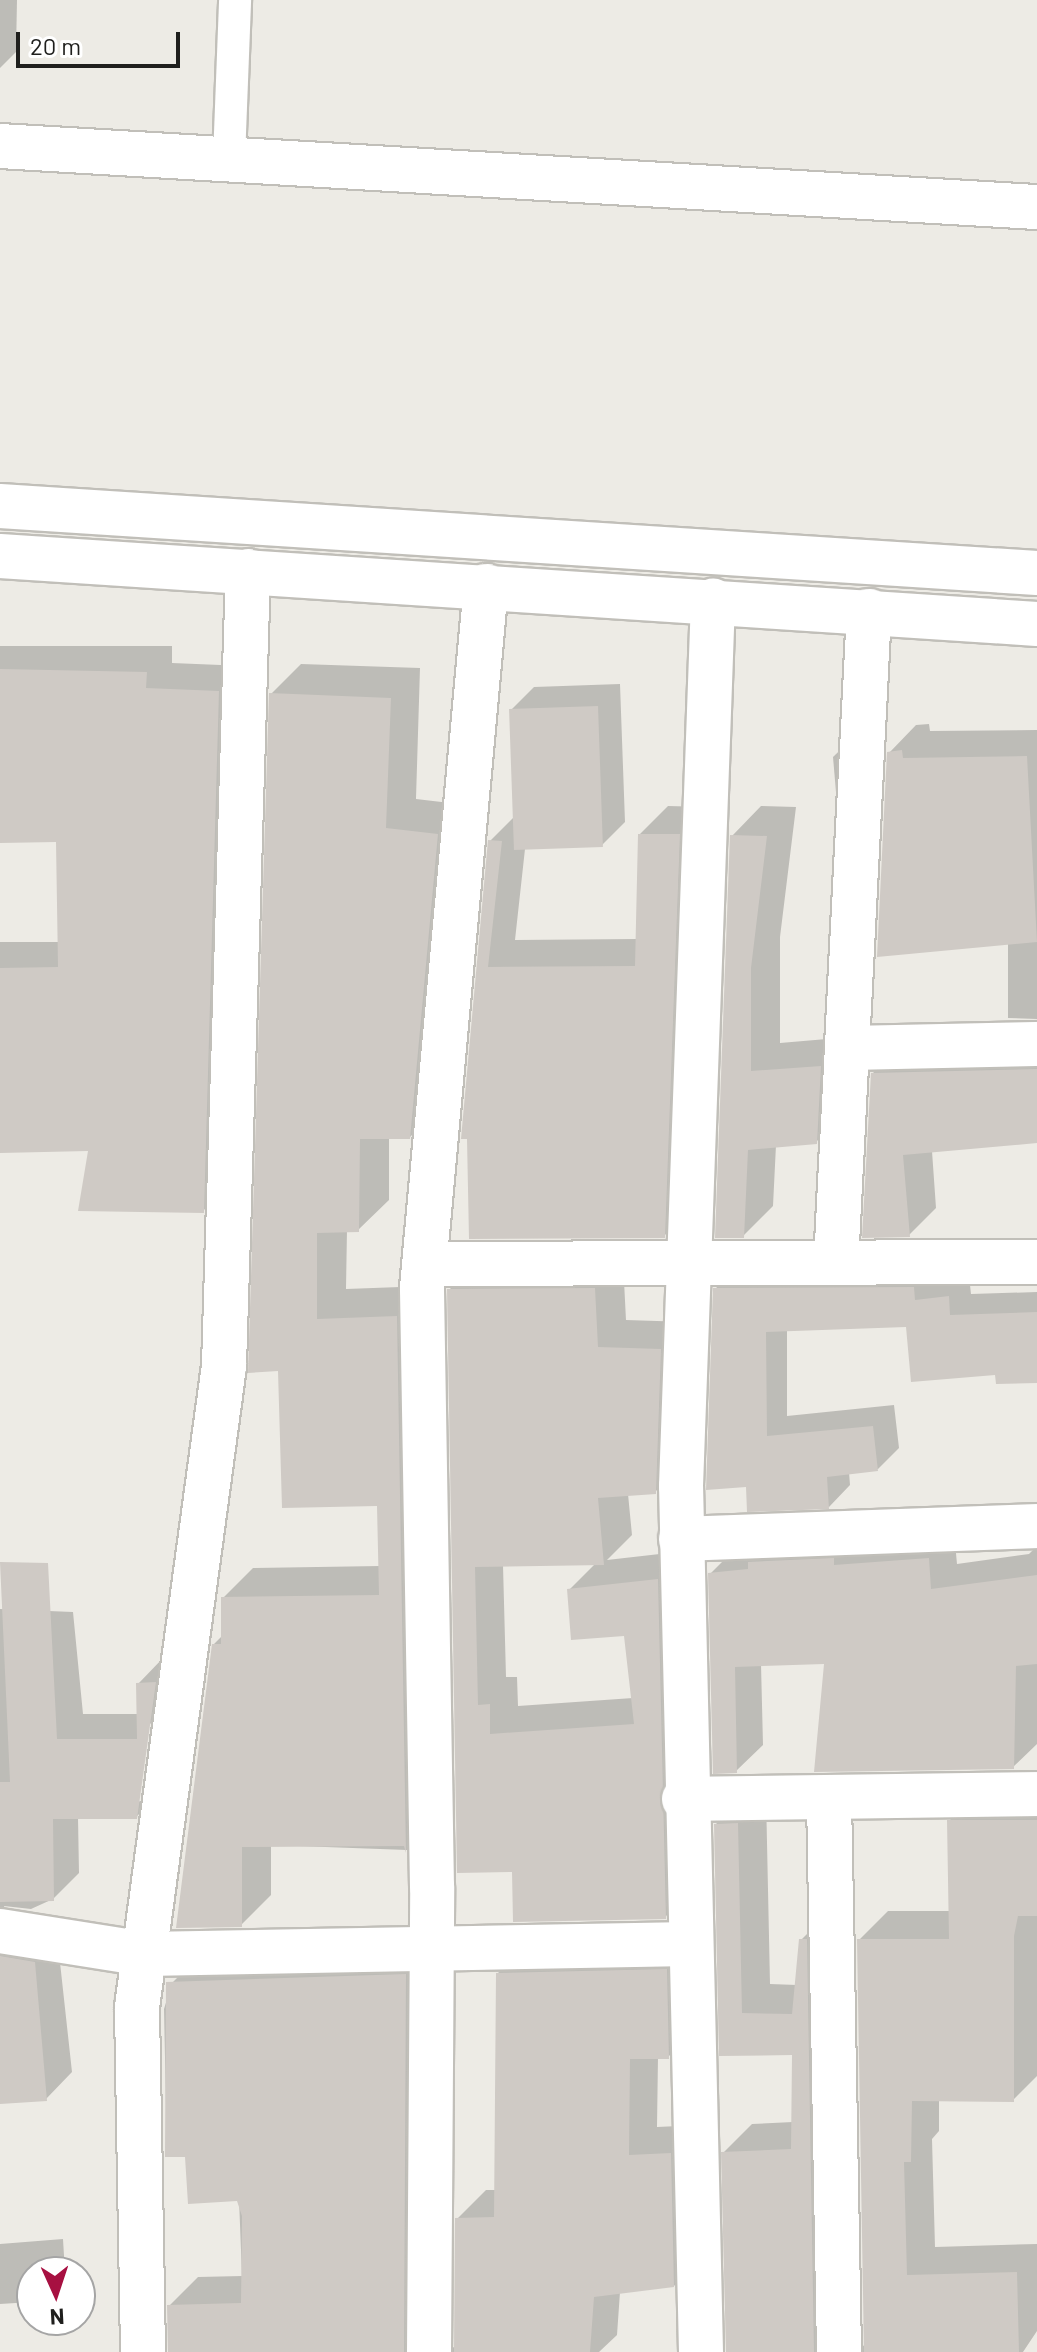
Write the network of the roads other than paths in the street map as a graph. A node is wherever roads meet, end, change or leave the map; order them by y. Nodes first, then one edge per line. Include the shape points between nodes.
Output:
1 (235, 0) edge
2 (0, 146) edge
3 (229, 159) junction
4 (1037, 207) edge
5 (0, 506) edge
6 (0, 556) edge
7 (248, 571) junction
8 (1037, 573) edge
9 (486, 586) junction
10 (713, 601) junction
11 (869, 611) junction
12 (1037, 624) edge
13 (1037, 1044) edge
14 (848, 1048) junction
15 (1037, 1262) edge
16 (689, 1263) junction
17 (836, 1263) junction
18 (425, 1264) junction
19 (1037, 1526) edge
20 (681, 1539) junction
21 (1037, 1794) edge
22 (829, 1797) junction
23 (684, 1799) junction
24 (0, 1931) edge
25 (690, 1944) junction
26 (432, 1951) junction
27 (145, 1954) junction
28 (143, 2352) edge
29 (429, 2352) edge
30 (701, 2352) edge
31 (839, 2352) edge

1 - 3 lane
2 - 3 street
3 - 4 street
5 - 8 street
6 - 7 street
7 - 9 street
7 - 27 street via 224,1366
9 - 10 street
9 - 18 street
10 - 11 street
10 - 16 street
11 - 12 street
11 - 14 street
13 - 14 street
14 - 17 street
15 - 17 street
16 - 17 street
16 - 18 street
16 - 20 street
18 - 26 street
19 - 20 street
20 - 23 street
21 - 22 street
22 - 23 street
22 - 31 street
23 - 25 street
24 - 27 street
25 - 26 street
25 - 30 street
26 - 27 street
26 - 29 street
27 - 28 street via 137,2007

